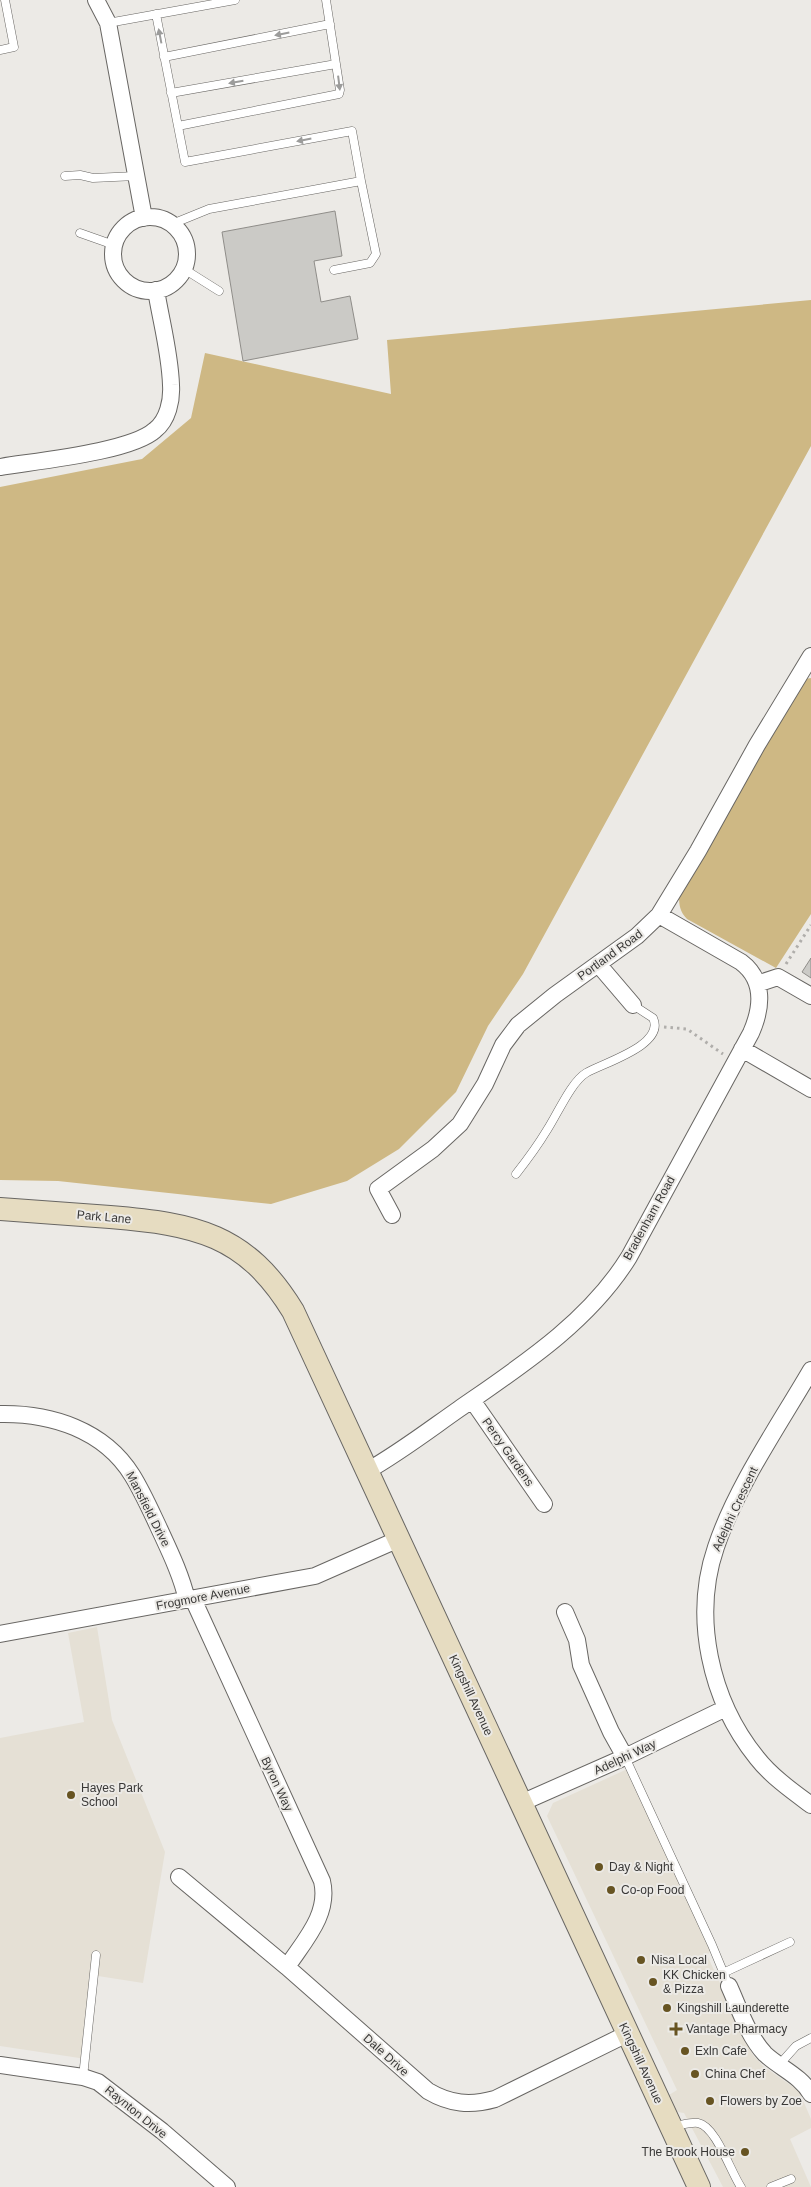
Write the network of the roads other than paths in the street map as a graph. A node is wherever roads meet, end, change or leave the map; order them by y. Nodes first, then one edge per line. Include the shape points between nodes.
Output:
1 (5, 0) edge
2 (96, 0) edge
3 (235, 0) edge
4 (326, 0) edge
5 (156, 14) junction
6 (10, 17) junction
7 (0, 18) edge
8 (108, 23) junction
9 (330, 24) junction
10 (0, 50) edge
11 (164, 57) junction
12 (336, 64) junction
13 (171, 94) junction
14 (178, 126) junction
15 (65, 176) dead end
16 (136, 176) junction
17 (361, 181) junction
18 (144, 218) junction
19 (172, 224) junction
20 (80, 233) dead end
21 (114, 245) junction
22 (184, 269) junction
23 (334, 270) dead end
24 (156, 290) junction
25 (219, 291) dead end
26 (0, 467) edge
27 (810, 660) edge
28 (659, 915) junction
29 (598, 964) junction
30 (757, 984) junction
31 (811, 996) edge
32 (633, 1005) joint
33 (739, 1056) junction
34 (811, 1089) edge
35 (516, 1174) dead end
36 (0, 1208) edge
37 (392, 1214) dead end
38 (207, 1233) joint
39 (811, 1370) edge
40 (472, 1400) junction
41 (0, 1414) edge
42 (367, 1470) junction
43 (544, 1504) dead end
44 (399, 1539) junction
45 (190, 1600) junction
46 (565, 1612) dead end
47 (0, 1634) edge
48 (726, 1708) junction
49 (625, 1757) junction
50 (521, 1803) junction
51 (811, 1805) edge
52 (179, 1877) dead end
53 (790, 1942) dead end
54 (96, 1955) dead end
55 (287, 1967) junction
56 (726, 1979) junction
57 (627, 2034) junction
58 (811, 2038) edge
59 (0, 2065) edge
60 (778, 2066) junction
61 (83, 2077) junction
62 (811, 2094) edge
63 (670, 2127) junction
64 (791, 2178) dead end
65 (227, 2187) edge
66 (698, 2187) edge
67 (741, 2187) edge
68 (771, 2187) edge

1 - 6 lane
2 - 8 street
3 - 5 lane
4 - 9 lane
5 - 8 lane
11 -> 5 lane
6 - 7 lane
6 - 10 lane via 14,47
8 - 16 street
9 -> 11 lane
9 - 12 lane
11 - 13 lane
12 -> 13 lane
12 -> 14 lane via 340,90 333,97
13 - 14 lane
17 -> 14 lane via 352,131 185,162
15 - 16 lane
16 - 18 street
17 - 19 lane via 209,209
17 - 23 lane via 376,254 370,263
18 - 19 street via 158,218
18 - 21 street via 128,224
19 - 22 street via 179,231 186,250
20 - 21 lane
21 - 24 street via 115,266 123,279 142,290
22 - 24 street via 173,283
22 - 25 lane
24 - 26 street via 171,386 168,410 156,430 123,446
27 - 28 street, Portland Road
28 - 29 street, Portland Road via 637,936
28 - 30 street, Bradenham Road via 742,962 752,972
29 - 32 street
29 - 37 street, Portland Road via 518,1025 503,1045 460,1124 433,1149 378,1189
30 - 31 street via 778,976
30 - 33 street, Bradenham Road via 759,1014
32 - 35 lane via 653,1018 655,1031 648,1041 580,1078
33 - 34 street
33 - 40 street, Bradenham Road via 611,1285 556,1337
36 - 38 street, Park Lane via 158,1222
38 - 42 street, Kingshill Avenue via 249,1257 282,1293
39 - 48 street, Adelphi Crescent via 745,1483 712,1561 706,1624 714,1673
40 - 42 street, Bradenham Road
40 - 43 street, Percy Gardens
41 - 45 street, Mansfield Drive via 26,1415 72,1425 102,1442 122,1461 154,1518
42 - 44 street, Kingshill Avenue
44 - 45 street, Frogmore Avenue via 320,1574
44 - 50 street, Kingshill Avenue
45 - 47 street, Frogmore Avenue
45 - 55 street, Byron Way via 324,1888 321,1913
46 - 49 street via 577,1640 581,1665
48 - 49 street, Adelphi Way
48 - 51 street, Adelphi Crescent via 758,1760
49 - 50 street, Adelphi Way
49 - 56 lane
50 - 57 street, Kingshill Avenue
52 - 55 street, Dale Drive
53 - 56 lane
54 - 61 lane
55 - 57 street, Dale Drive via 428,2091 455,2103 495,2099
56 - 60 street via 758,2045
57 - 63 street, Kingshill Avenue
58 - 60 lane via 796,2046
59 - 61 street, Raynton Drive
60 - 62 street via 802,2081
61 - 65 street, Raynton Drive via 105,2086
63 - 66 street, Kingshill Avenue
63 - 67 lane via 704,2125 712,2133
64 - 68 lane

